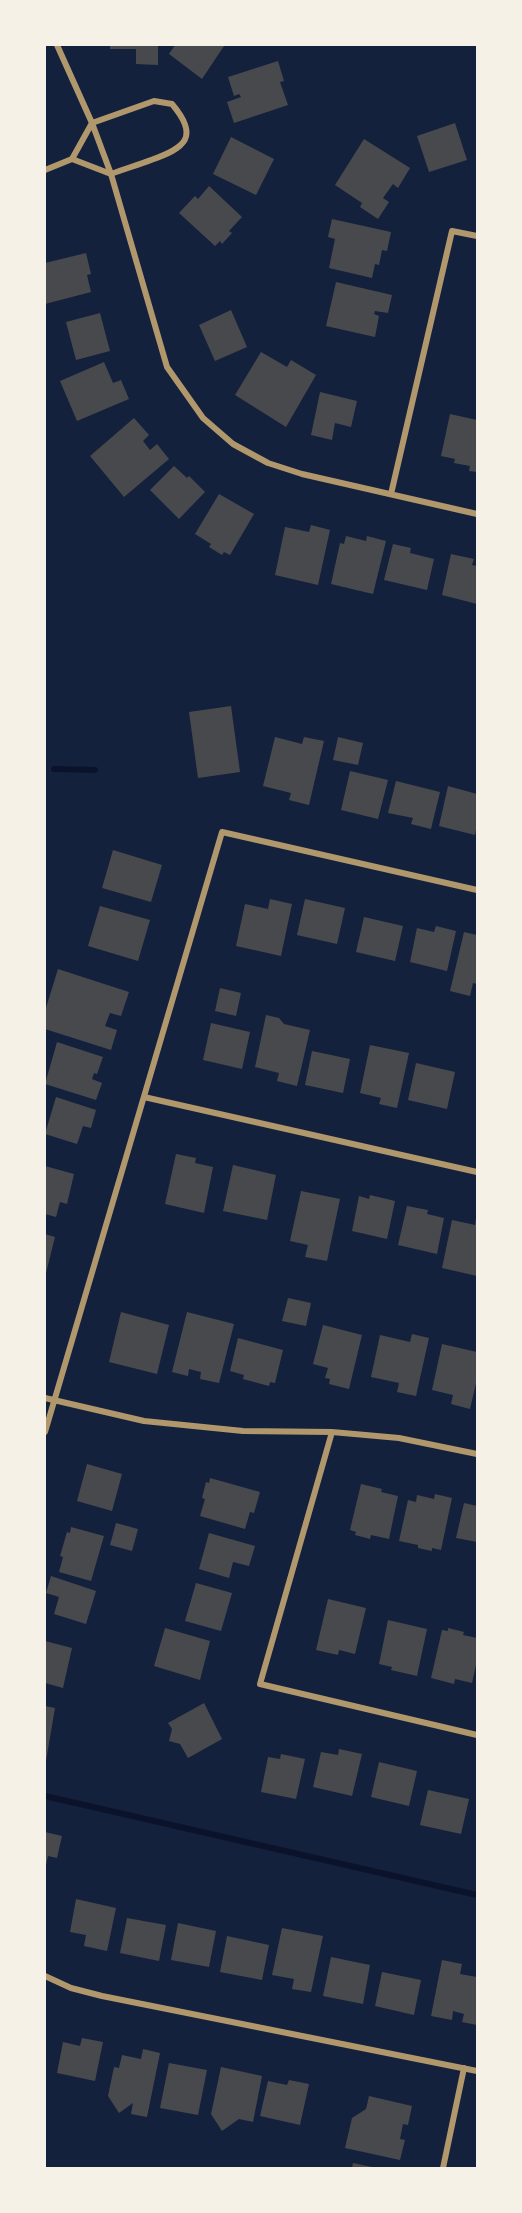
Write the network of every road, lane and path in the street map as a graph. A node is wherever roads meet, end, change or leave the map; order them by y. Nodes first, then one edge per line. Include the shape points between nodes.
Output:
1 (57, 45) edge
2 (92, 123) junction
3 (72, 159) junction
4 (45, 170) edge
5 (111, 174) junction
6 (477, 236) edge
7 (391, 494) junction
8 (477, 514) edge
9 (477, 890) edge
10 (144, 1097) junction
11 (477, 1172) edge
12 (45, 1398) edge
13 (54, 1400) junction
14 (45, 1432) edge
15 (332, 1432) junction
16 (477, 1454) edge
17 (477, 1735) edge
18 (45, 1976) edge
19 (464, 2068) junction
20 (477, 2071) edge
21 (443, 2168) edge

1 - 2 street
2 - 3 street
2 - 5 street
2 - 5 street via 154,101 172,104 182,116 185,142 176,151
3 - 4 street
3 - 5 street
5 - 7 street via 166,367 203,418 233,444 268,463
6 - 7 street via 452,231
7 - 8 street
9 - 10 street via 222,832
10 - 11 street
10 - 13 street
12 - 13 street
13 - 14 street
13 - 15 street via 144,1421 243,1431
15 - 16 street via 399,1438
15 - 17 street via 260,1684
18 - 19 street via 70,1988 102,1996
19 - 20 street
19 - 21 street

